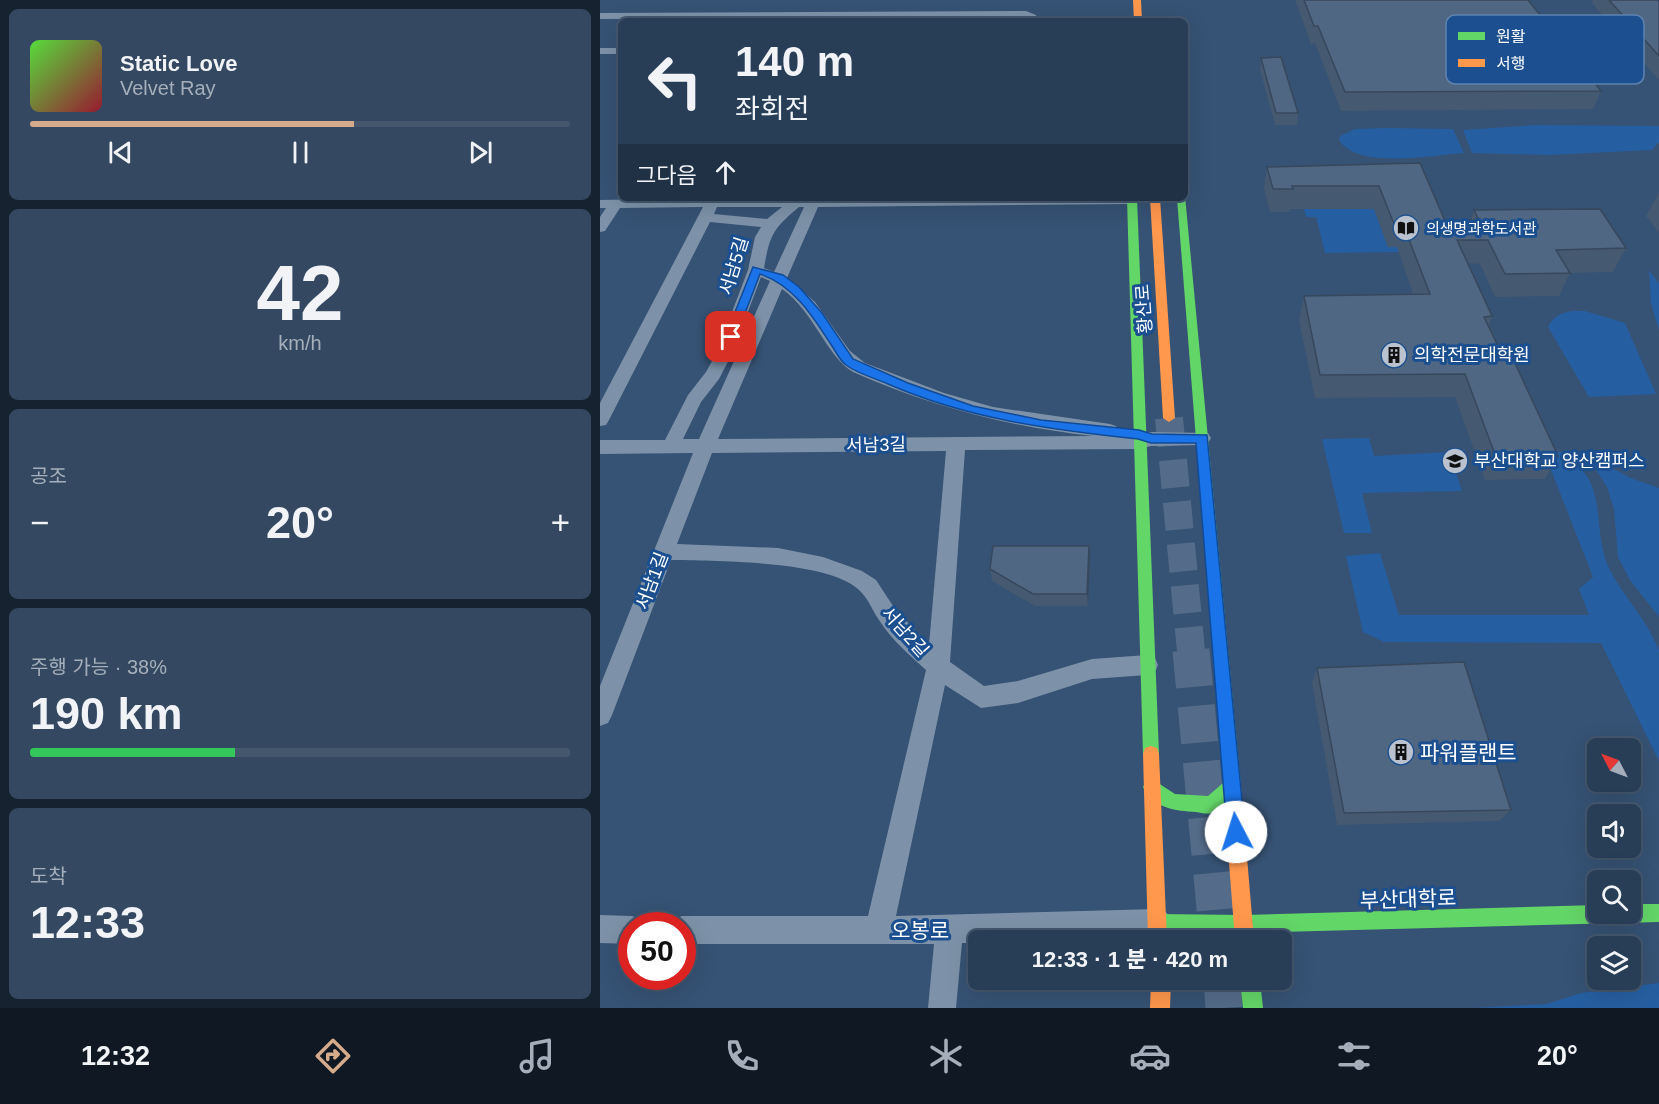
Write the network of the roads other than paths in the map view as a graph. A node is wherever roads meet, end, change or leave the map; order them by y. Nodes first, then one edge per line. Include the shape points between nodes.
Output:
1 (662, 0) edge
2 (817, 0) edge
3 (1137, 0) edge
4 (600, 16) edge
5 (646, 16) junction
6 (753, 18) edge
7 (808, 18) edge
8 (851, 18) edge
9 (1030, 18) edge
10 (1138, 18) edge
11 (600, 51) edge
12 (618, 51) edge
13 (681, 201) edge
14 (714, 201) edge
15 (805, 201) joint
16 (1132, 201) edge
17 (1155, 201) edge
18 (1182, 201) edge
19 (616, 203) junction
20 (600, 204) edge
21 (706, 217) junction
22 (770, 224) junction
23 (600, 228) edge
24 (756, 270) junction
25 (779, 277) junction
26 (1199, 407) junction
27 (1168, 418) tunnel mouth
28 (600, 420) edge
29 (1142, 433) junction
30 (1202, 438) junction
31 (956, 444) junction
32 (600, 447) edge
33 (670, 447) junction
34 (705, 447) junction
35 (663, 552) junction
36 (1147, 665) junction
37 (938, 667) junction
38 (600, 715) edge
39 (1232, 786) junction
40 (1152, 788) junction
41 (1659, 913) edge
42 (1243, 924) junction
43 (600, 929) edge
44 (618, 930) edge
45 (696, 930) edge
46 (879, 930) junction
47 (949, 930) junction
48 (968, 930) edge
49 (1158, 930) edge
50 (1179, 930) edge
51 (1244, 930) edge
52 (1161, 990) edge
53 (1251, 990) edge
54 (942, 1008) edge
55 (1160, 1008) edge
56 (1253, 1008) edge

1 - 5 street
2 - 7 street
3 - 10 main road
4 - 5 street
5 - 6 street
8 - 9 street via 1026,14
11 - 12 street
13 - 19 street
14 - 21 street
15 - 22 street, 서남5길
15 - 25 street
16 - 29 main road
17 - 27 main road, 황산로
18 - 26 main road
19 - 20 street
19 - 23 street
21 - 22 street
21 - 28 street
22 - 24 street, 서남5길 via 762,237
24 - 25 street
24 - 33 street, 서남5길 via 724,354 694,399
25 - 29 street via 818,315 849,362 904,386 971,410 1041,424
25 - 34 street
26 - 29 main road via 1179,431
26 - 30 main road
29 - 30 street
29 - 31 street, 서남3길
29 - 36 main road
30 - 39 main road
31 - 34 street, 서남3길
31 - 37 street
32 - 33 street, 서남3길
33 - 34 street, 서남3길
34 - 35 street, 서남1길
35 - 37 street, 서남2길 via 786,558 825,565 864,581 890,620
35 - 38 street, 서남1길
36 - 37 street, 서남2길 via 1092,669 1018,692 981,697
36 - 40 main road
37 - 46 street
39 - 40 main road via 1212,805 1172,802
39 - 42 main road
40 - 49 main road
41 - 42 main road, 부산대학로
42 - 50 main road, 부산대학로
42 - 51 main road
43 - 44 street
45 - 46 street, 오봉로
46 - 47 street, 오봉로
47 - 48 street, 오봉로
47 - 54 street
52 - 55 main road
53 - 56 main road

